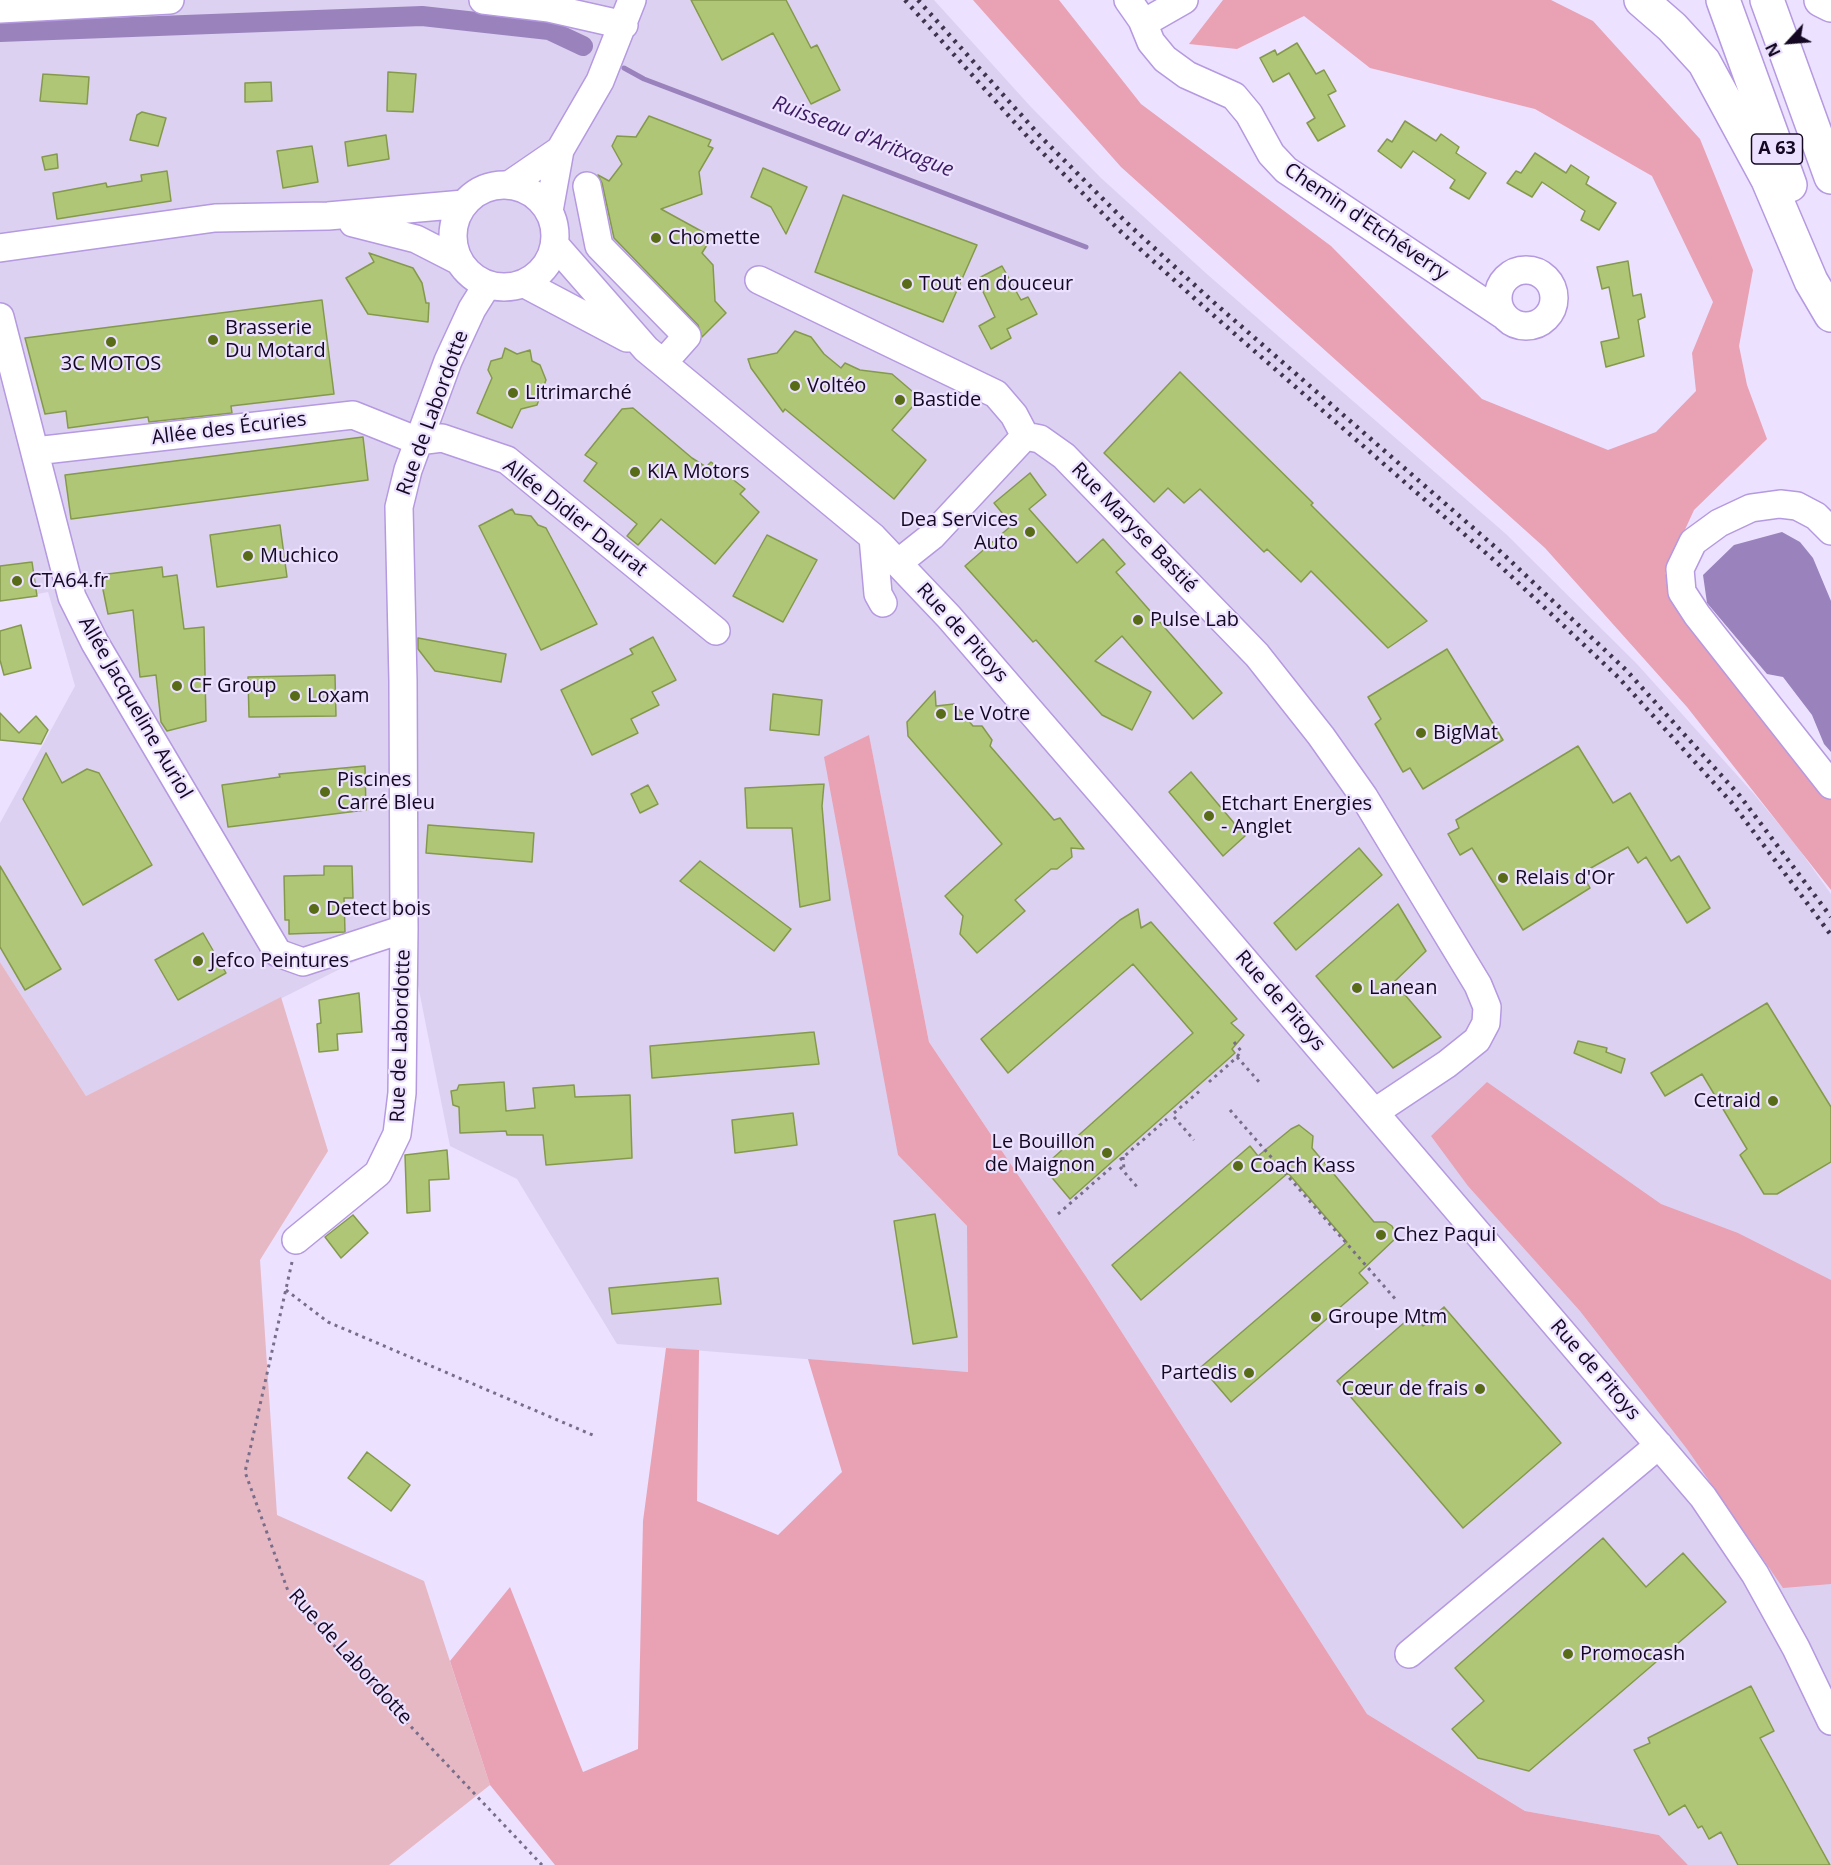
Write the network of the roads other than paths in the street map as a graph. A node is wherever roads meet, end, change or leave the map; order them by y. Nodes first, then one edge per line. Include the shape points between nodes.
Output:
1 (170, 0) edge
2 (483, 0) edge
3 (1184, 0) edge
4 (1641, 0) edge
5 (1723, 0) edge
6 (1767, 0) edge
7 (1821, 0) edge
8 (1831, 5) edge
9 (0, 9) edge
10 (1135, 10) edge
11 (628, 12) edge
12 (560, 150) junction
13 (1831, 177) edge
14 (509, 185) junction
15 (587, 186) dead end
16 (464, 204) junction
17 (549, 211) junction
18 (328, 216) junction
19 (555, 245) junction
20 (0, 248) edge
21 (459, 261) junction
22 (759, 280) dead end
23 (525, 284) junction
24 (487, 285) junction
25 (1831, 298) edge
26 (1503, 315) dead end
27 (1831, 315) edge
28 (0, 317) edge
29 (655, 356) junction
30 (1025, 436) junction
31 (418, 441) junction
32 (35, 451) junction
33 (1831, 531) edge
34 (873, 537) junction
35 (898, 562) junction
36 (883, 603) dead end
37 (716, 631) dead end
38 (1831, 785) edge
39 (404, 929) junction
40 (1375, 1112) junction
41 (297, 1240) road end
42 (1659, 1445) junction
43 (1409, 1654) dead end
44 (1831, 1721) edge

1 - 9 street
2 - 11 street
3 - 10 street, Chemin d'Etchéverry via 1149,20
4 - 27 highway via 1672,27 1716,81 1768,180 1811,281
5 - 25 highway, A 63
6 - 13 highway, A 63
7 - 8 highway
10 - 26 street, Chemin d'Etchéverry via 1151,42 1165,59 1187,75 1234,96 1271,154 1286,170
11 - 12 street via 600,81
12 - 14 street
12 - 17 street
14 - 16 street via 484,189
14 - 17 street via 539,198
15 - 29 street via 599,246 687,336
16 - 18 street
16 - 21 street via 453,232
17 - 19 street
18 - 20 street via 215,218
18 - 21 street via 416,239
19 - 23 street via 539,274
19 - 29 street
21 - 24 street via 471,276
22 - 30 street via 996,394
23 - 24 street via 506,288
23 - 29 street
24 - 31 street, Rue de Labordotte via 460,333
28 - 32 street, Allée Jacqueline Auriol
29 - 34 street, Rue de Pitoys
30 - 35 street via 932,536
30 - 40 street, Rue Maryse Bastié via 1057,449 1257,655 1364,797 1478,984 1486,1007 1486,1023 1477,1040
31 - 32 street, Allée des Écuries via 353,415
31 - 37 street, Allée Didier Daurat via 442,438 507,460
31 - 39 street, Rue de Labordotte via 399,507
32 - 39 street, Allée Jacqueline Auriol via 72,597 95,643 278,953 303,962
33 - 38 street via 1797,506 1751,508 1719,523 1693,542 1680,569 1683,592 1696,615
34 - 35 street, Rue de Pitoys
34 - 36 street via 878,594
35 - 40 street, Rue de Pitoys via 949,617 1136,852
39 - 41 street, Rue de Labordotte via 398,1134 378,1173
40 - 42 street, Rue de Pitoys
42 - 43 street
42 - 44 street, Rue de Pitoys via 1702,1497 1755,1574

